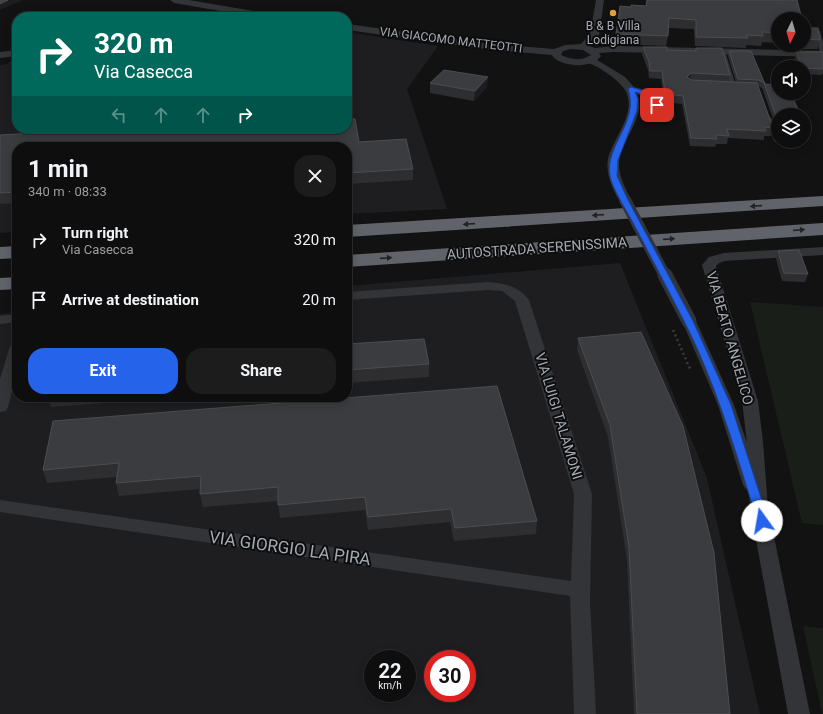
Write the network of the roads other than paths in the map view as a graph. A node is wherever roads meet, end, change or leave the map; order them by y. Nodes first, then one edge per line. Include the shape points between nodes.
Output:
1 (174, 0) edge
2 (600, 0) edge
3 (242, 12) edge
4 (352, 28) edge
5 (817, 30) edge
6 (583, 47) junction
7 (594, 51) junction
8 (722, 51) junction
9 (556, 52) junction
10 (12, 54) edge
11 (823, 54) edge
12 (0, 55) edge
13 (590, 60) junction
14 (726, 86) edge
15 (631, 89) junction
16 (657, 105) dead end
17 (768, 115) edge
18 (771, 124) edge
19 (823, 201) edge
20 (823, 229) edge
21 (352, 231) edge
22 (823, 251) edge
23 (12, 252) edge
24 (0, 253) edge
25 (352, 261) edge
26 (12, 283) edge
27 (0, 284) edge
28 (352, 296) edge
29 (12, 319) edge
30 (0, 320) edge
31 (12, 355) edge
32 (4, 369) edge
33 (0, 407) edge
34 (0, 506) edge
35 (759, 507) junction
36 (580, 590) junction
37 (584, 714) edge
38 (799, 714) edge

1 - 3 street
2 - 6 street via 594,35
4 - 9 street, VIA GIACOMO MATTEOTTI via 492,47
5 - 11 lane
6 - 7 street
6 - 9 street via 563,47
7 - 8 street
7 - 13 street via 596,56
8 - 11 street
8 - 14 lane via 736,87
9 - 13 street via 557,56 566,60
10 - 12 street
13 - 15 street via 617,76
15 - 16 street via 645,93
15 - 35 street, bridge via 634,111 614,160 614,176 689,321 726,405
17 - 18 lane
19 -> 21 highway, AUTOSTRADA SERENISSIMA
25 -> 20 highway, AUTOSTRADA SERENISSIMA
22 - 35 street, VIA BEATO ANGELICO via 724,257 714,260 709,265 750,401
23 - 24 highway
26 - 27 highway
28 - 36 street, VIA LUIGI TALAMONI via 488,286 505,287 514,291 522,300 583,494
29 - 30 street
31 - 32 street
32 - 33 street
34 - 36 street, VIA GIORGIO LA PIRA
35 - 38 street, VIA BEATO ANGELICO
36 - 37 street, VIA LUIGI TALAMONI

